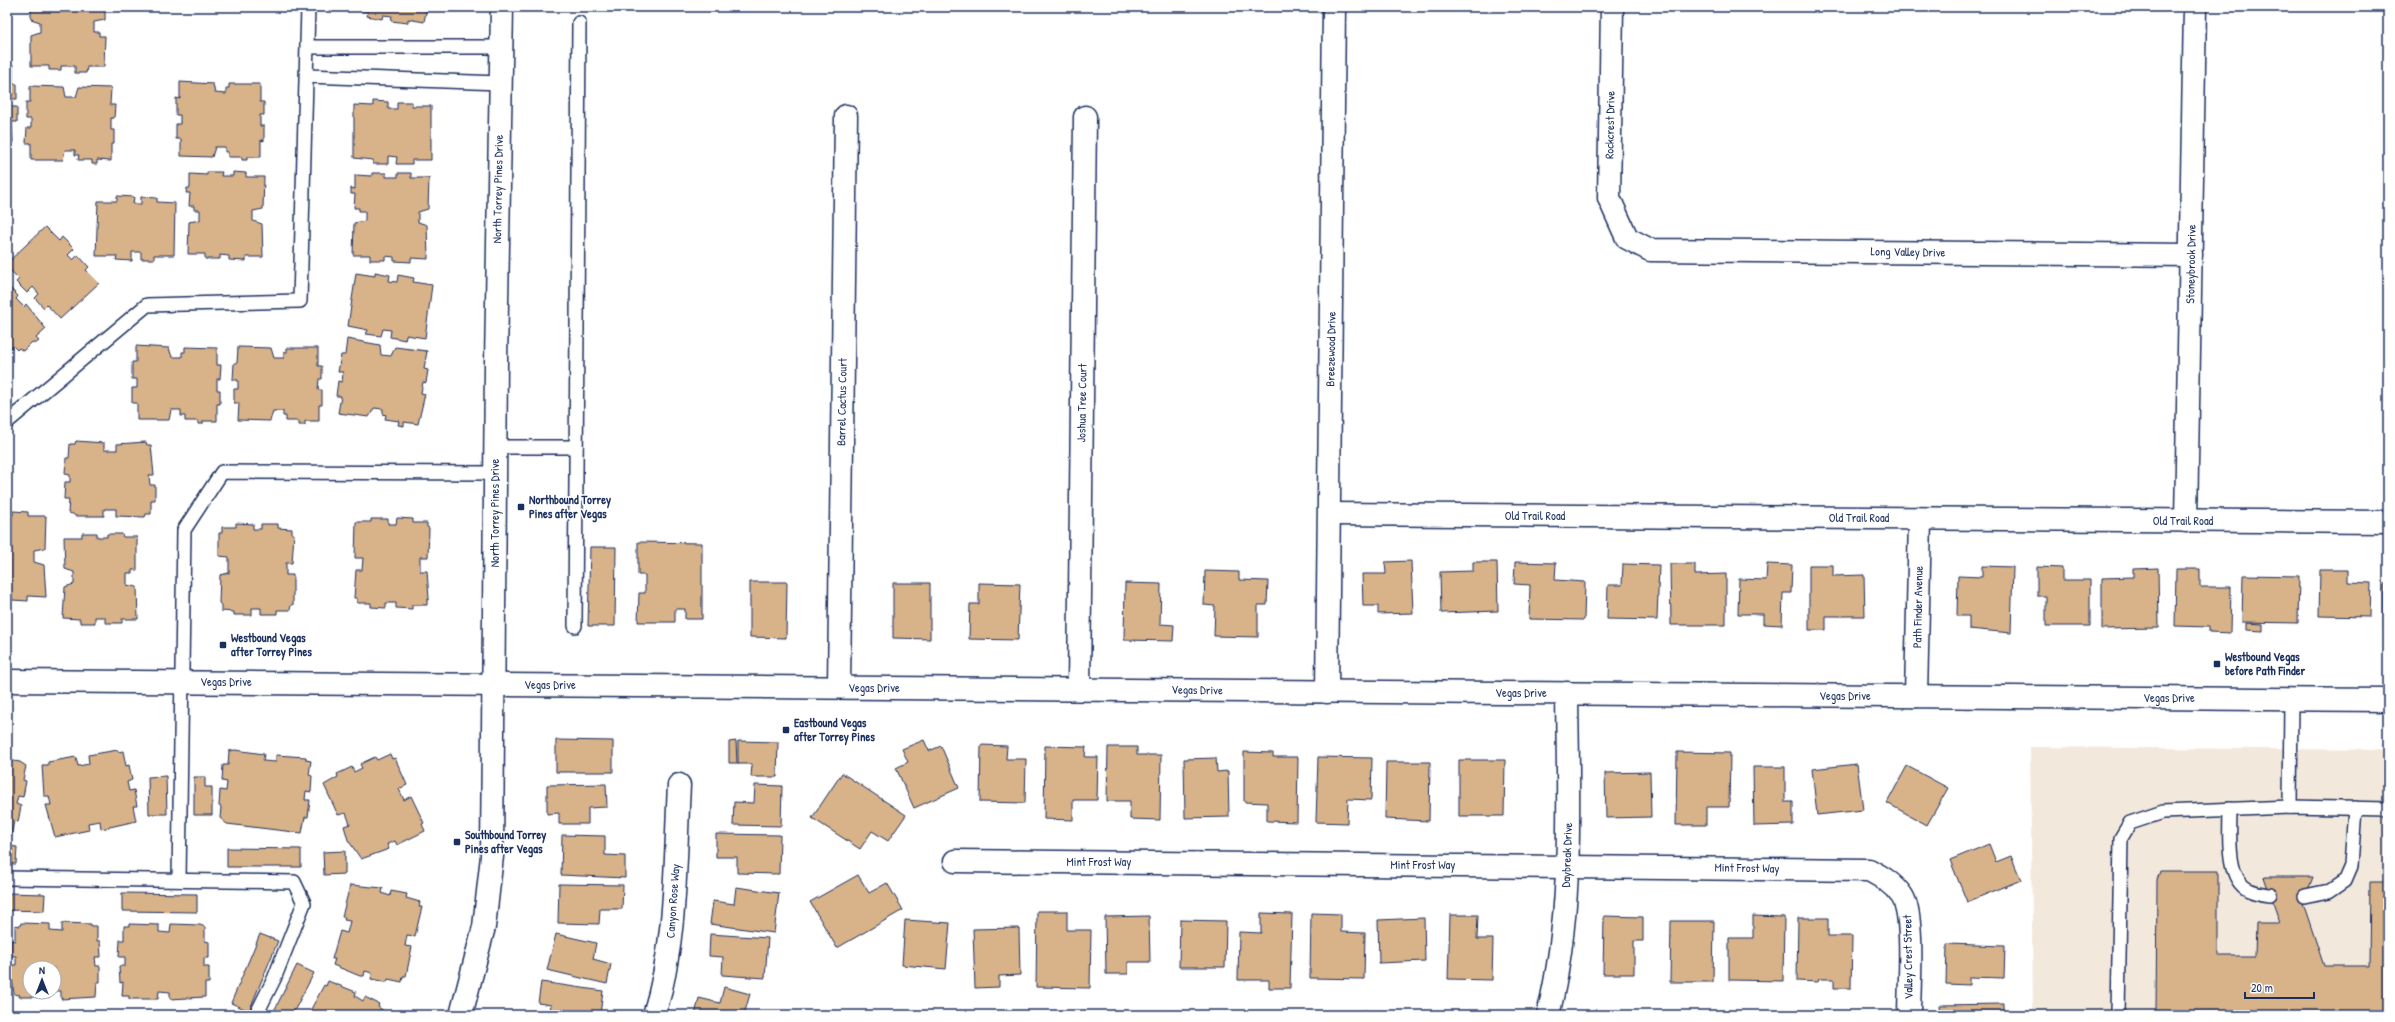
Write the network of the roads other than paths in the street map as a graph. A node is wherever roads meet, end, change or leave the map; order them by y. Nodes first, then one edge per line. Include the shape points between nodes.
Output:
1 (308, 7) edge
2 (502, 7) edge
3 (1334, 7) edge
4 (1612, 7) edge
5 (2195, 7) edge
6 (579, 23) dead end
7 (308, 47) junction
8 (501, 47) junction
9 (307, 76) junction
10 (500, 83) junction
11 (846, 116) dead end
12 (1084, 117) dead end
13 (1628, 238) joint
14 (2191, 255) junction
15 (7, 422) edge
16 (495, 447) junction
17 (576, 447) junction
18 (495, 473) junction
19 (1330, 514) junction
20 (1920, 519) junction
21 (2186, 521) junction
22 (2388, 522) edge
23 (575, 626) dead end
24 (7, 680) edge
25 (182, 682) junction
26 (493, 685) junction
27 (839, 687) junction
28 (1079, 689) junction
29 (1327, 692) junction
30 (1567, 693) junction
31 (1916, 696) junction
32 (2291, 699) junction
33 (2388, 700) edge
34 (679, 785) dead end
35 (2290, 807) junction
36 (2355, 808) junction
37 (2230, 809) junction
38 (2388, 809) edge
39 (955, 861) dead end
40 (1569, 866) junction
41 (7, 878) edge
42 (179, 880) junction
43 (1888, 880) joint
44 (2270, 895) dead end
45 (2305, 896) dead end
46 (256, 1015) edge
47 (461, 1015) edge
48 (654, 1015) edge
49 (1548, 1015) edge
50 (1909, 1015) edge
51 (2118, 1015) edge

1 - 7 lane
2 - 8 street, North Torrey Pines Drive
3 - 19 street, Breezewood Drive
4 - 13 street, Rockcrest Drive via 1608,198
5 - 14 street, Stoneybrook Drive
6 - 17 lane
7 - 8 lane
7 - 9 lane
8 - 10 street, North Torrey Pines Drive
9 - 10 lane
9 - 15 lane via 300,301 147,305
10 - 16 street, North Torrey Pines Drive
11 - 27 street, Barrel Cactus Court
12 - 28 street, Joshua Tree Court
13 - 14 street, Long Valley Drive via 1650,250
14 - 21 street, Stoneybrook Drive
16 - 17 lane
16 - 18 street, North Torrey Pines Drive
17 - 23 lane
18 - 25 lane via 222,472 184,530
18 - 26 street, North Torrey Pines Drive
19 - 20 street, Old Trail Road
19 - 29 street, Breezewood Drive
20 - 21 street, Old Trail Road
20 - 31 street, Path Finder Avenue
21 - 22 street, Old Trail Road
24 - 25 street, Vegas Drive
25 - 26 street, Vegas Drive
25 - 42 lane
26 - 27 street, Vegas Drive
26 - 47 street, North Torrey Pines Drive via 492,856 488,903 479,951
27 - 28 street, Vegas Drive
28 - 29 street, Vegas Drive
29 - 30 street, Vegas Drive
30 - 31 street, Vegas Drive
30 - 40 street, Daybreak Drive
31 - 32 street, Vegas Drive
32 - 33 street, Vegas Drive
32 - 35 lane
34 - 48 street, Canyon Rose Way via 672,932
35 - 36 lane
35 - 37 lane
36 - 38 lane
36 - 45 lane via 2351,866 2345,880 2330,891
37 - 44 lane via 2229,842 2236,876 2248,890
37 - 51 lane via 2163,812 2130,822 2121,838
39 - 40 street, Mint Frost Way
40 - 43 street, Mint Frost Way via 1868,870
40 - 49 street, Daybreak Drive via 1555,988
41 - 42 lane
42 - 46 lane via 294,882 304,903
43 - 50 street, Valley Crest Street via 1903,897 1909,916

